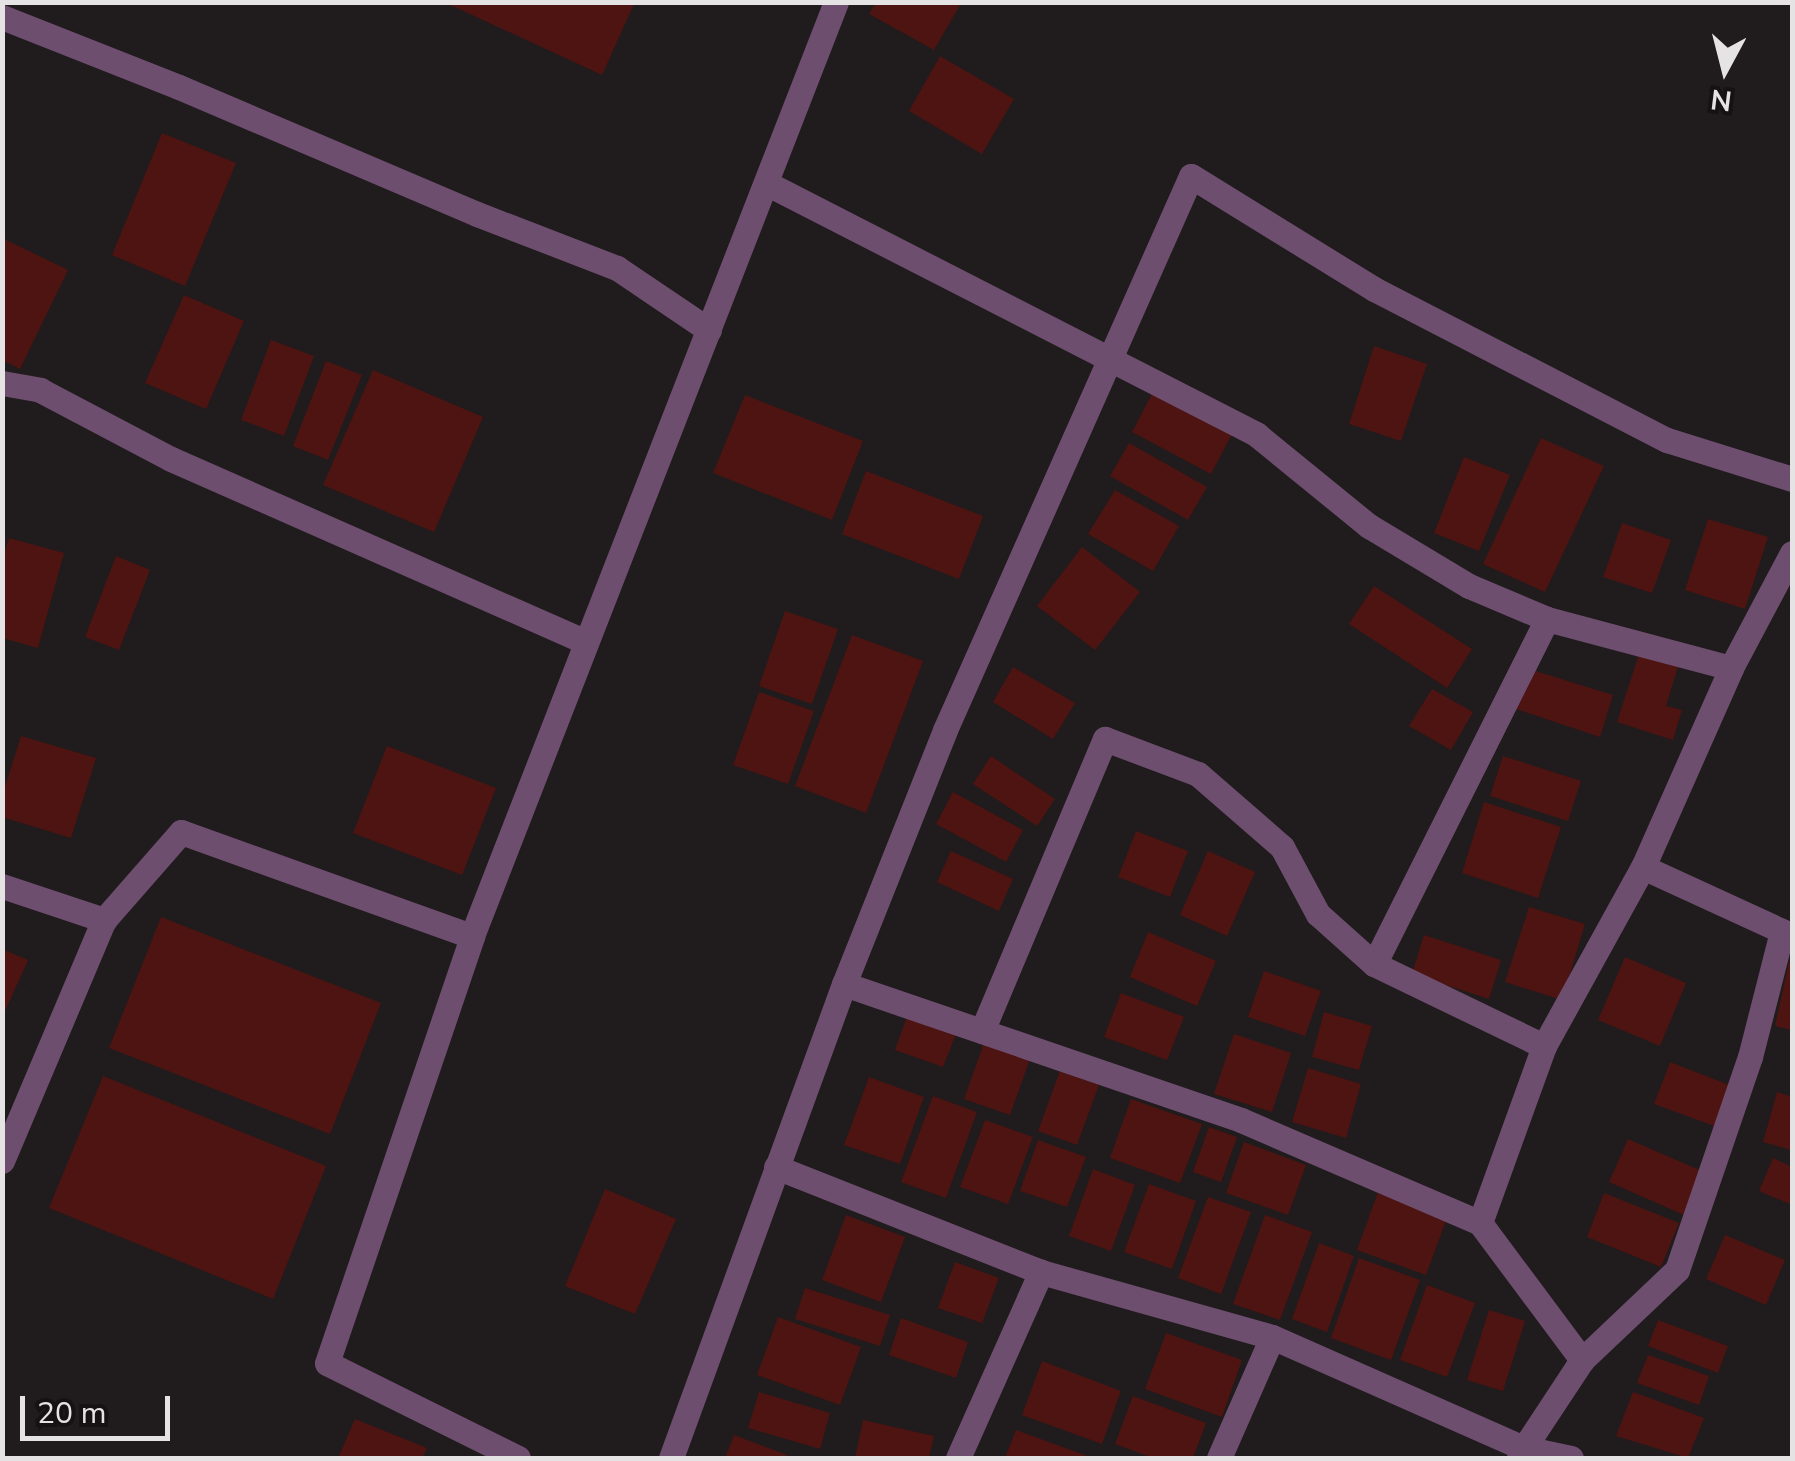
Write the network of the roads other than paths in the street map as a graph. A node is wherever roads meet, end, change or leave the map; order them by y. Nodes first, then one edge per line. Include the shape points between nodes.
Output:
1 (836, 2) edge
2 (2, 17) edge
3 (766, 183) junction
4 (710, 330) junction
5 (1110, 358) junction
6 (2, 383) edge
7 (1792, 479) edge
8 (1792, 552) edge
9 (1546, 619) junction
10 (584, 641) junction
11 (1732, 668) junction
12 (1643, 868) junction
13 (2, 886) edge
14 (104, 920) junction
15 (1787, 932) edge
16 (472, 936) junction
17 (1374, 964) junction
18 (844, 984) junction
19 (982, 1031) junction
20 (1544, 1046) junction
21 (2, 1161) edge
22 (776, 1167) junction
23 (1480, 1223) junction
24 (1042, 1272) junction
25 (1272, 1337) junction
26 (1582, 1360) junction
27 (1521, 1453) edge
28 (518, 1458) edge
29 (671, 1458) edge
30 (958, 1458) edge
31 (1219, 1458) edge
32 (1571, 1458) edge

1 - 3 street
2 - 4 street via 617,268
3 - 4 street
3 - 5 street
4 - 10 street
5 - 7 street via 1192,176 1374,289 1667,440
5 - 9 street via 1256,434 1369,526 1468,586
5 - 18 street via 945,730
6 - 10 street via 40,390 171,459
8 - 11 street
9 - 11 street
9 - 17 street
10 - 16 street
11 - 12 street
12 - 15 street
12 - 20 street
13 - 14 street
14 - 16 street via 181,832
14 - 21 street
15 - 26 street via 1677,1270
16 - 28 street via 326,1364
17 - 19 street via 1318,914 1282,847 1198,774 1105,739
17 - 20 street
18 - 19 street
18 - 22 street
19 - 23 street via 1241,1120
20 - 23 street
22 - 24 street
22 - 29 street
23 - 26 street
24 - 25 street
24 - 30 street
25 - 27 street
25 - 31 street
26 - 27 street
27 - 32 street

